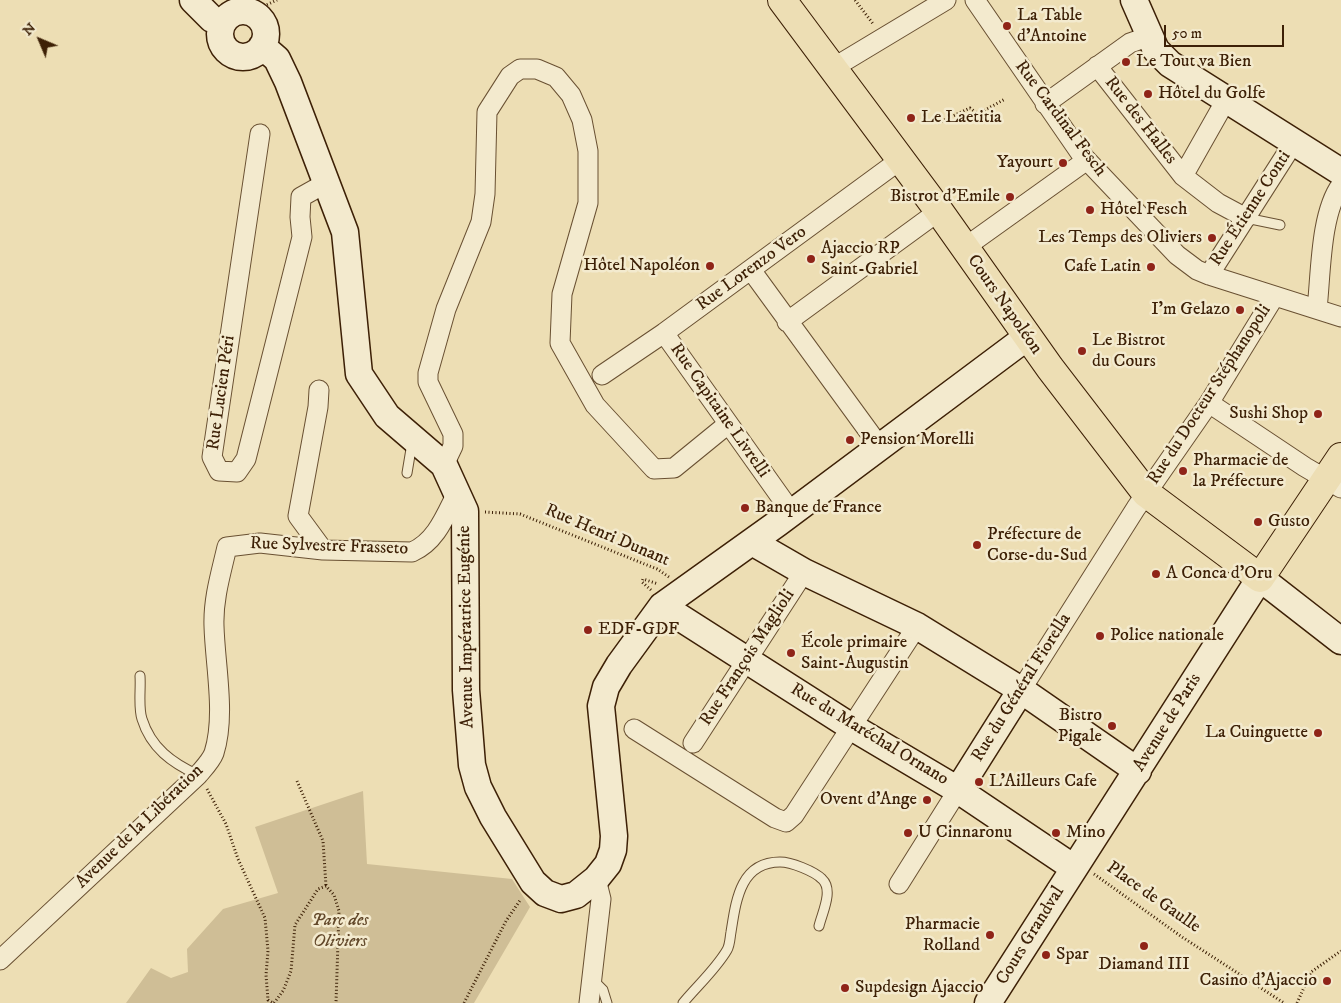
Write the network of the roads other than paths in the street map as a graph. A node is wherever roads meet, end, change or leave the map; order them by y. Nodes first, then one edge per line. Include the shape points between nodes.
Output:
1 (193, 0) edge
2 (782, 0) edge
3 (946, 0) edge
4 (975, 0) edge
5 (1134, 0) edge
6 (250, 6) edge
7 (222, 23) junction
8 (1150, 36) junction
9 (262, 46) junction
10 (1098, 66) junction
11 (833, 68) junction
12 (1226, 100) junction
13 (1045, 104) junction
14 (260, 134) dead end
15 (1294, 142) junction
16 (900, 160) junction
17 (1087, 160) junction
18 (1341, 172) edge
19 (1183, 176) junction
20 (326, 183) junction
21 (1341, 185) edge
22 (939, 211) junction
23 (1246, 218) junction
24 (1280, 225) dead end
25 (964, 248) junction
26 (751, 270) junction
27 (1209, 275) junction
28 (1274, 297) junction
29 (1317, 309) junction
30 (1341, 317) edge
31 (787, 322) junction
32 (664, 334) junction
33 (1026, 337) junction
34 (602, 375) dead end
35 (318, 390) dead end
36 (1209, 403) junction
37 (728, 424) junction
38 (413, 440) junction
39 (880, 447) junction
40 (444, 465) junction
41 (407, 473) dead end
42 (1336, 474) edge
43 (1146, 493) junction
44 (461, 501) junction
45 (792, 513) junction
46 (752, 542) junction
47 (227, 547) joint
48 (323, 550) junction
49 (804, 572) junction
50 (1260, 578) junction
51 (662, 606) junction
52 (917, 626) junction
53 (1341, 641) edge
54 (746, 659) junction
55 (140, 676) dead end
56 (1021, 690) junction
57 (850, 726) junction
58 (634, 729) dead end
59 (693, 743) dead end
60 (1138, 771) junction
61 (198, 775) junction
62 (958, 790) junction
63 (1080, 868) junction
64 (596, 879) junction
65 (900, 884) dead end
66 (818, 926) dead end
67 (0, 960) edge
68 (593, 980) junction
69 (589, 1003) edge
70 (607, 1003) edge
71 (683, 1003) edge
72 (988, 1003) edge

1 - 7 main road via 212,19
2 - 11 main road, Cours Napoléon
3 - 11 street
4 - 13 street, Rue Cardinal Fesch
5 - 8 main road
6 - 7 main road via 232,14
6 - 9 main road via 265,26 266,38
7 - 9 main road via 220,39 229,52 244,57
8 - 10 street via 1130,43
8 - 12 main road via 1156,50 1170,64
9 - 20 main road, Avenue Impératrice Eugénie via 277,59
10 - 13 street
10 - 19 street, Rue des Halles
11 - 16 main road, Cours Napoléon
12 - 15 main road
12 - 19 street, Rue des Halles
13 - 17 street, Rue Cardinal Fesch
14 - 20 street, Rue Lucien Péri via 212,457 219,471 237,472 246,459 302,237 301,197
15 - 18 main road
15 - 23 street, Rue Étienne Conti
16 - 22 main road, Cours Napoléon
16 - 26 street, Rue Lorenzo Vero
17 - 25 street
17 - 27 street, Rue Cardinal Fesch via 1177,255
19 - 23 street, Rue des Halles via 1218,203
20 - 38 main road, Avenue Impératrice Eugénie via 344,232 359,374 387,416
21 - 29 street via 1335,194 1326,228
22 - 25 main road, Cours Napoléon
22 - 31 street
23 - 24 lane
23 - 27 street, Rue Étienne Conti
25 - 33 main road, Cours Napoléon
26 - 31 street
26 - 32 street, Rue Lorenzo Vero
27 - 28 street, Rue Cardinal Fesch
28 - 29 street, Rue Cardinal Fesch
28 - 36 street, Rue du Docteur Stéphanopoli
29 - 30 street, Rue Cardinal Fesch
31 - 39 street
32 - 34 street, Rue Lorenzo Vero
32 - 37 street, Rue Capitaine Livrelli
33 - 39 main road, Avenue Impératrice Eugénie
33 - 43 main road, Cours Napoléon
35 - 48 street via 318,407 298,516
36 - 42 street via 1305,468
36 - 43 street, Rue du Docteur Stéphanopoli
37 - 40 street via 674,468 654,470 595,406 560,343 562,294 588,203 588,151 582,120 571,95 556,77 537,69 520,69 510,76 487,112 481,222 446,309 428,373 428,382 454,434 453,446
37 - 45 street, Rue Capitaine Livrelli
38 - 40 main road, Avenue Impératrice Eugénie
38 - 41 lane
39 - 45 main road, Avenue Impératrice Eugénie
40 - 44 main road, Avenue Impératrice Eugénie
42 - 50 main road
43 - 50 main road, Cours Napoléon
43 - 56 street, Rue du Général Fiorella
44 - 48 street, Rue Sylvestre Frasseto via 425,546 412,552
44 - 64 main road, Avenue Impératrice Eugénie via 466,690 472,765 478,787 533,882 545,893 561,899 576,895
45 - 46 main road, Avenue Impératrice Eugénie
46 - 49 main road
46 - 51 main road, Avenue Impératrice Eugénie
47 - 48 street, Rue Sylvestre Frasseto via 260,543
47 - 61 street, Avenue de la Libération via 215,595 218,730 213,755
49 - 52 main road
49 - 54 street, Rue François Maglioli
50 - 53 main road
50 - 60 main road, Avenue de Paris
51 - 54 main road, Rue du Maréchal Ornano
51 - 64 main road, Avenue Impératrice Eugénie via 619,665 606,687 601,706 614,836 608,864
52 - 56 main road
52 - 57 street
54 - 57 main road, Rue du Maréchal Ornano
54 - 59 street, Rue François Maglioli
55 - 61 lane via 142,718 156,746 174,763
56 - 60 main road
56 - 62 main road, Rue du Général Fiorella
57 - 58 street via 794,815 786,822
57 - 62 main road, Rue du Maréchal Ornano
60 - 63 main road, Avenue de Paris
61 - 67 street, Avenue de la Libération
62 - 63 main road, Rue du Maréchal Ornano
62 - 65 street, Rue du Général Fiorella
63 - 72 main road, Cours Grandval
64 - 68 street via 601,899
66 - 71 lane via 828,892 826,882 786,862 759,866 742,884 738,894 728,949
68 - 69 street
68 - 70 lane via 603,990

